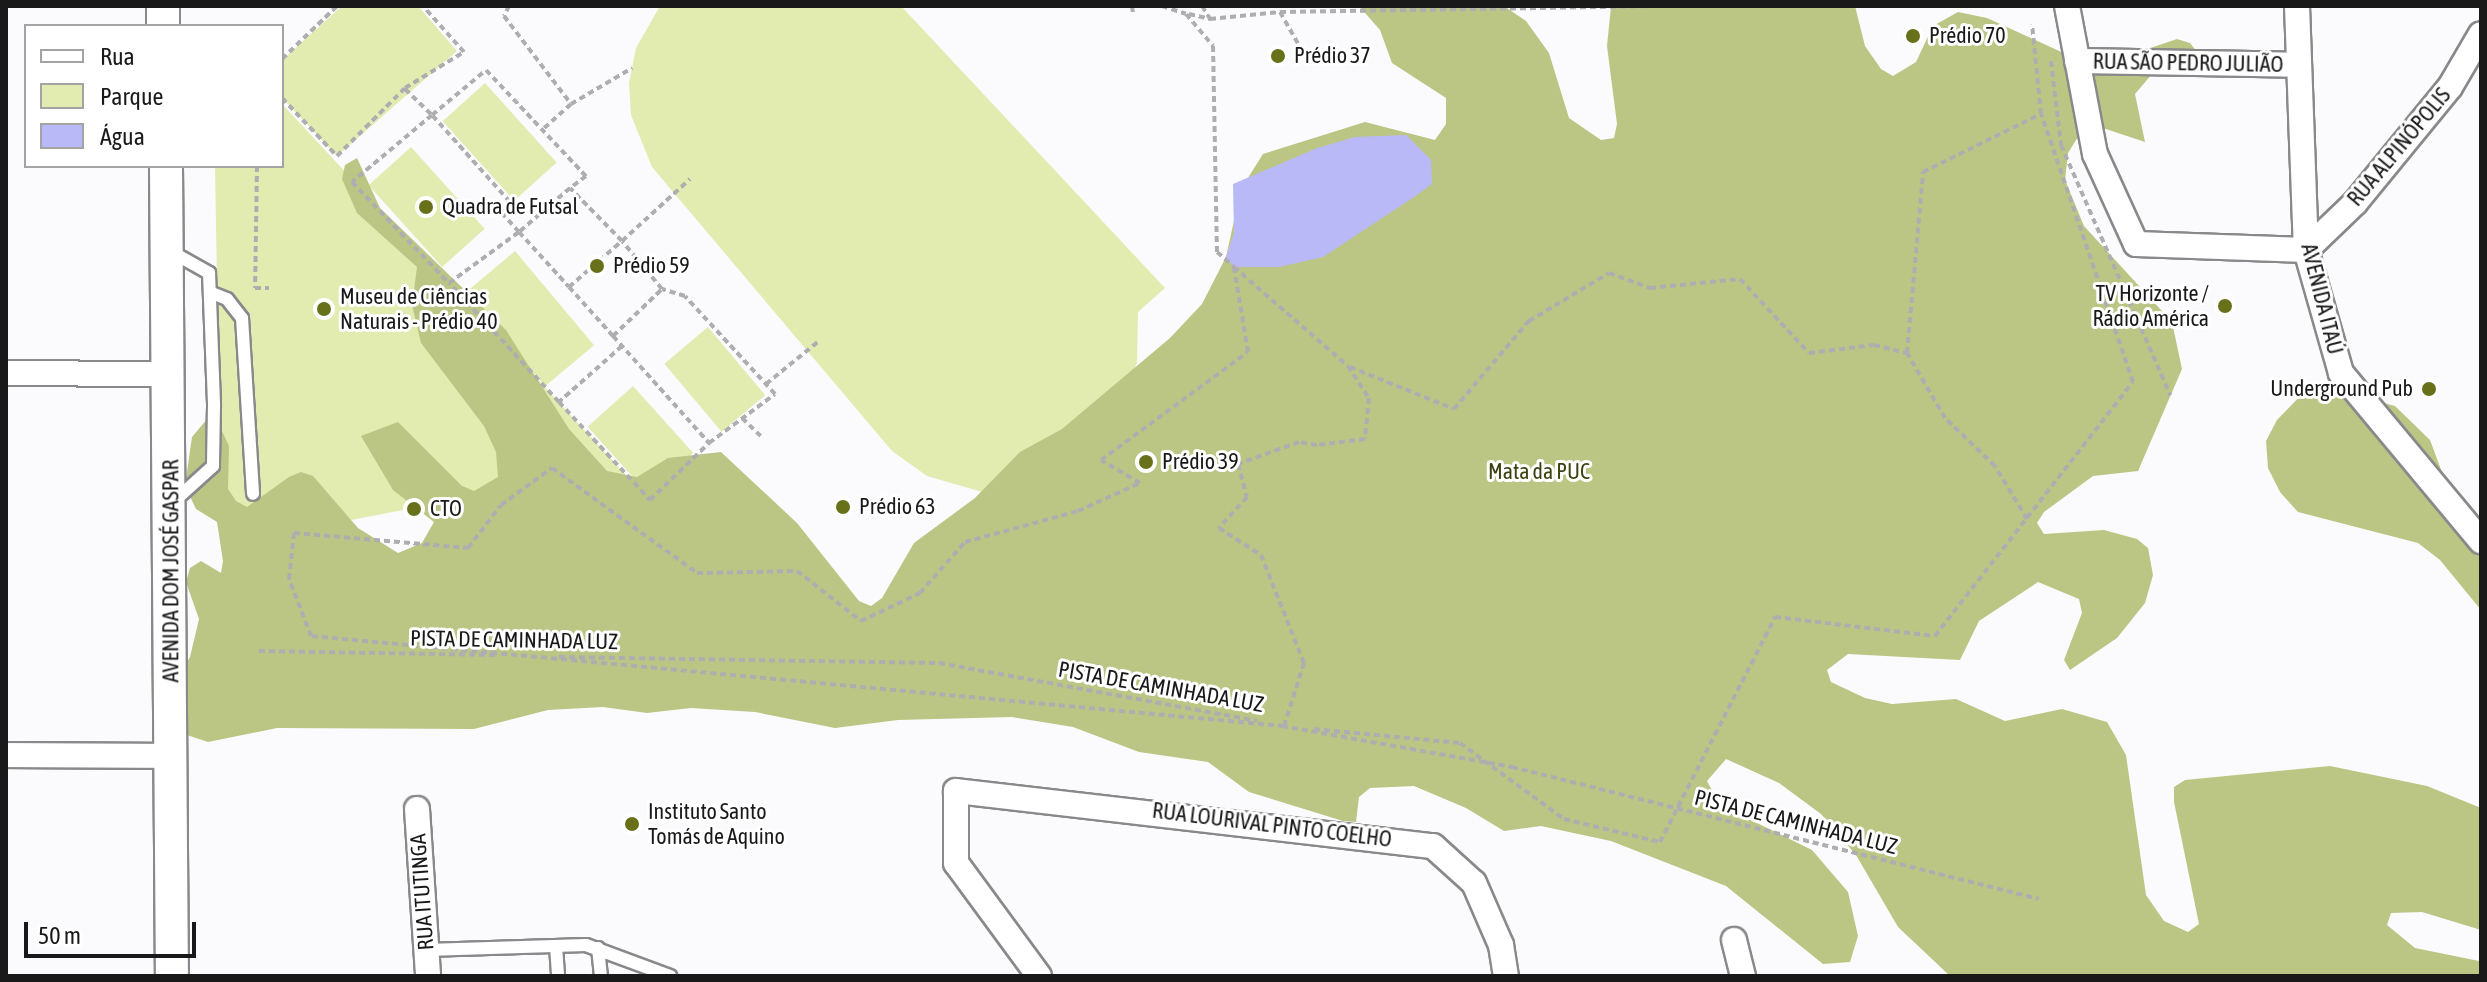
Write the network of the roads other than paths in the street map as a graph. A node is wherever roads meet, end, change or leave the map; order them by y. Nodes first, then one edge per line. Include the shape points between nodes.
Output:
1 (2067, 6) edge
2 (2297, 6) edge
3 (2481, 34) edge
4 (2077, 61) junction
5 (2299, 65) junction
6 (166, 168) edge
7 (167, 250) junction
8 (2306, 250) junction
9 (212, 293) junction
10 (6, 373) edge
11 (169, 374) junction
12 (253, 494) dead end
13 (171, 503) junction
14 (2481, 541) edge
15 (6, 755) edge
16 (173, 756) junction
17 (417, 809) dead end
18 (1734, 940) dead end
19 (556, 946) junction
20 (598, 948) junction
21 (426, 950) junction
22 (172, 976) edge
23 (428, 976) edge
24 (558, 976) edge
25 (601, 976) edge
26 (670, 976) edge
27 (1039, 976) edge
28 (1506, 976) edge
29 (1743, 976) edge

1 - 4 street
2 - 5 street, AVENIDA ITAÚ
3 - 8 street, RUA ALPINÓPOLIS via 2450,87 2355,203
4 - 5 street, RUA SÃO PEDRO JULIÃO
4 - 8 street via 2095,154 2136,244
5 - 8 street, AVENIDA ITAÚ
6 - 7 street, AVENIDA DOM JOSÉ GASPAR
7 - 9 lane via 209,273
7 - 11 street, AVENIDA DOM JOSÉ GASPAR
8 - 14 street, AVENIDA ITAÚ via 2341,373
9 - 12 lane via 227,299 242,318
9 - 13 lane via 213,466
10 - 11 street
11 - 13 street, AVENIDA DOM JOSÉ GASPAR
13 - 16 street, AVENIDA DOM JOSÉ GASPAR
15 - 16 street
16 - 22 street, AVENIDA DOM JOSÉ GASPAR
17 - 21 street, RUA ITUTINGA
18 - 29 street
19 - 20 lane
19 - 21 lane
19 - 24 lane
20 - 25 lane
20 - 26 lane
21 - 23 street, RUA ITUTINGA
27 - 28 street, RUA LOURIVAL PINTO COELHO via 956,863 956,791 1433,846 1474,883 1501,945

